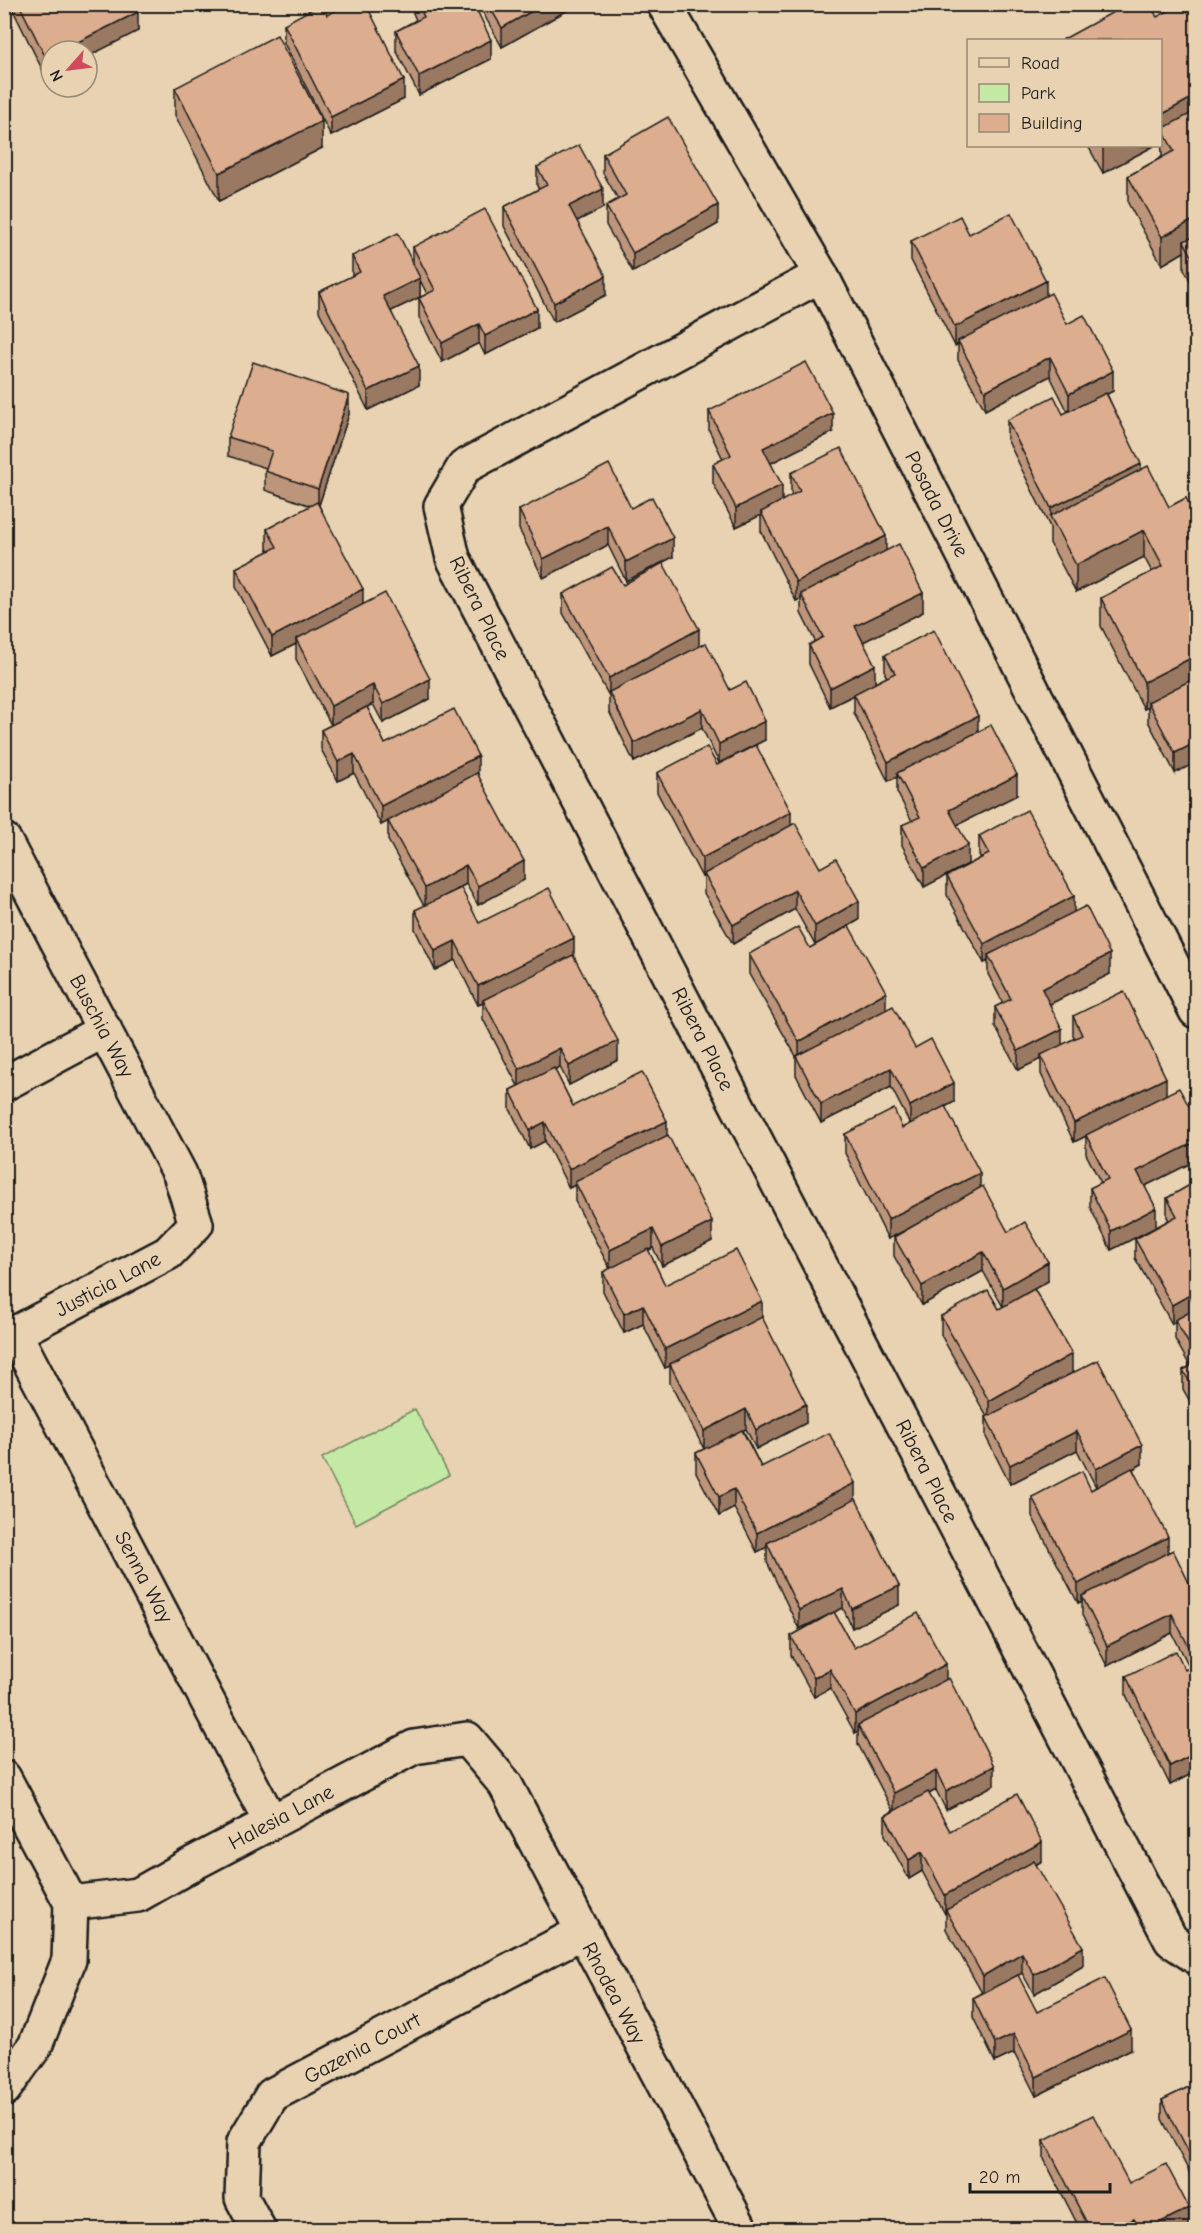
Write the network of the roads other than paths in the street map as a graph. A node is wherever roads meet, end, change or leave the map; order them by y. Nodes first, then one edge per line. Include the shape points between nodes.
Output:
1 (664, 4) edge
2 (821, 275) junction
3 (4, 840) edge
4 (1197, 1011) edge
5 (105, 1030) junction
6 (4, 1084) edge
7 (193, 1215) joint
8 (10, 1336) edge
9 (484, 1759) joint
10 (4, 1778) edge
11 (271, 1822) junction
12 (71, 1903) junction
13 (582, 1932) junction
14 (1197, 1957) edge
15 (4, 2089) edge
16 (259, 2229) edge
17 (741, 2229) edge

1 - 2 street, Posada Drive
2 - 4 street, Posada Drive
2 - 14 street, Ribera Place via 464,467 441,506 453,558 1171,1940
3 - 5 street, Buschia Way
5 - 6 street
5 - 7 street, Buschia Way via 180,1174
7 - 8 street, Justicia Lane via 196,1224 168,1253
8 - 11 street, Senna Way
9 - 11 street, Halesia Lane via 466,1739 414,1747
9 - 13 street, Rhodea Way via 506,1784
10 - 12 street
11 - 12 street, Halesia Lane via 138,1896
12 - 15 street via 69,1960 35,2046
13 - 16 street, Gazenia Court via 272,2095 244,2142 242,2198
13 - 17 street, Rhodea Way

